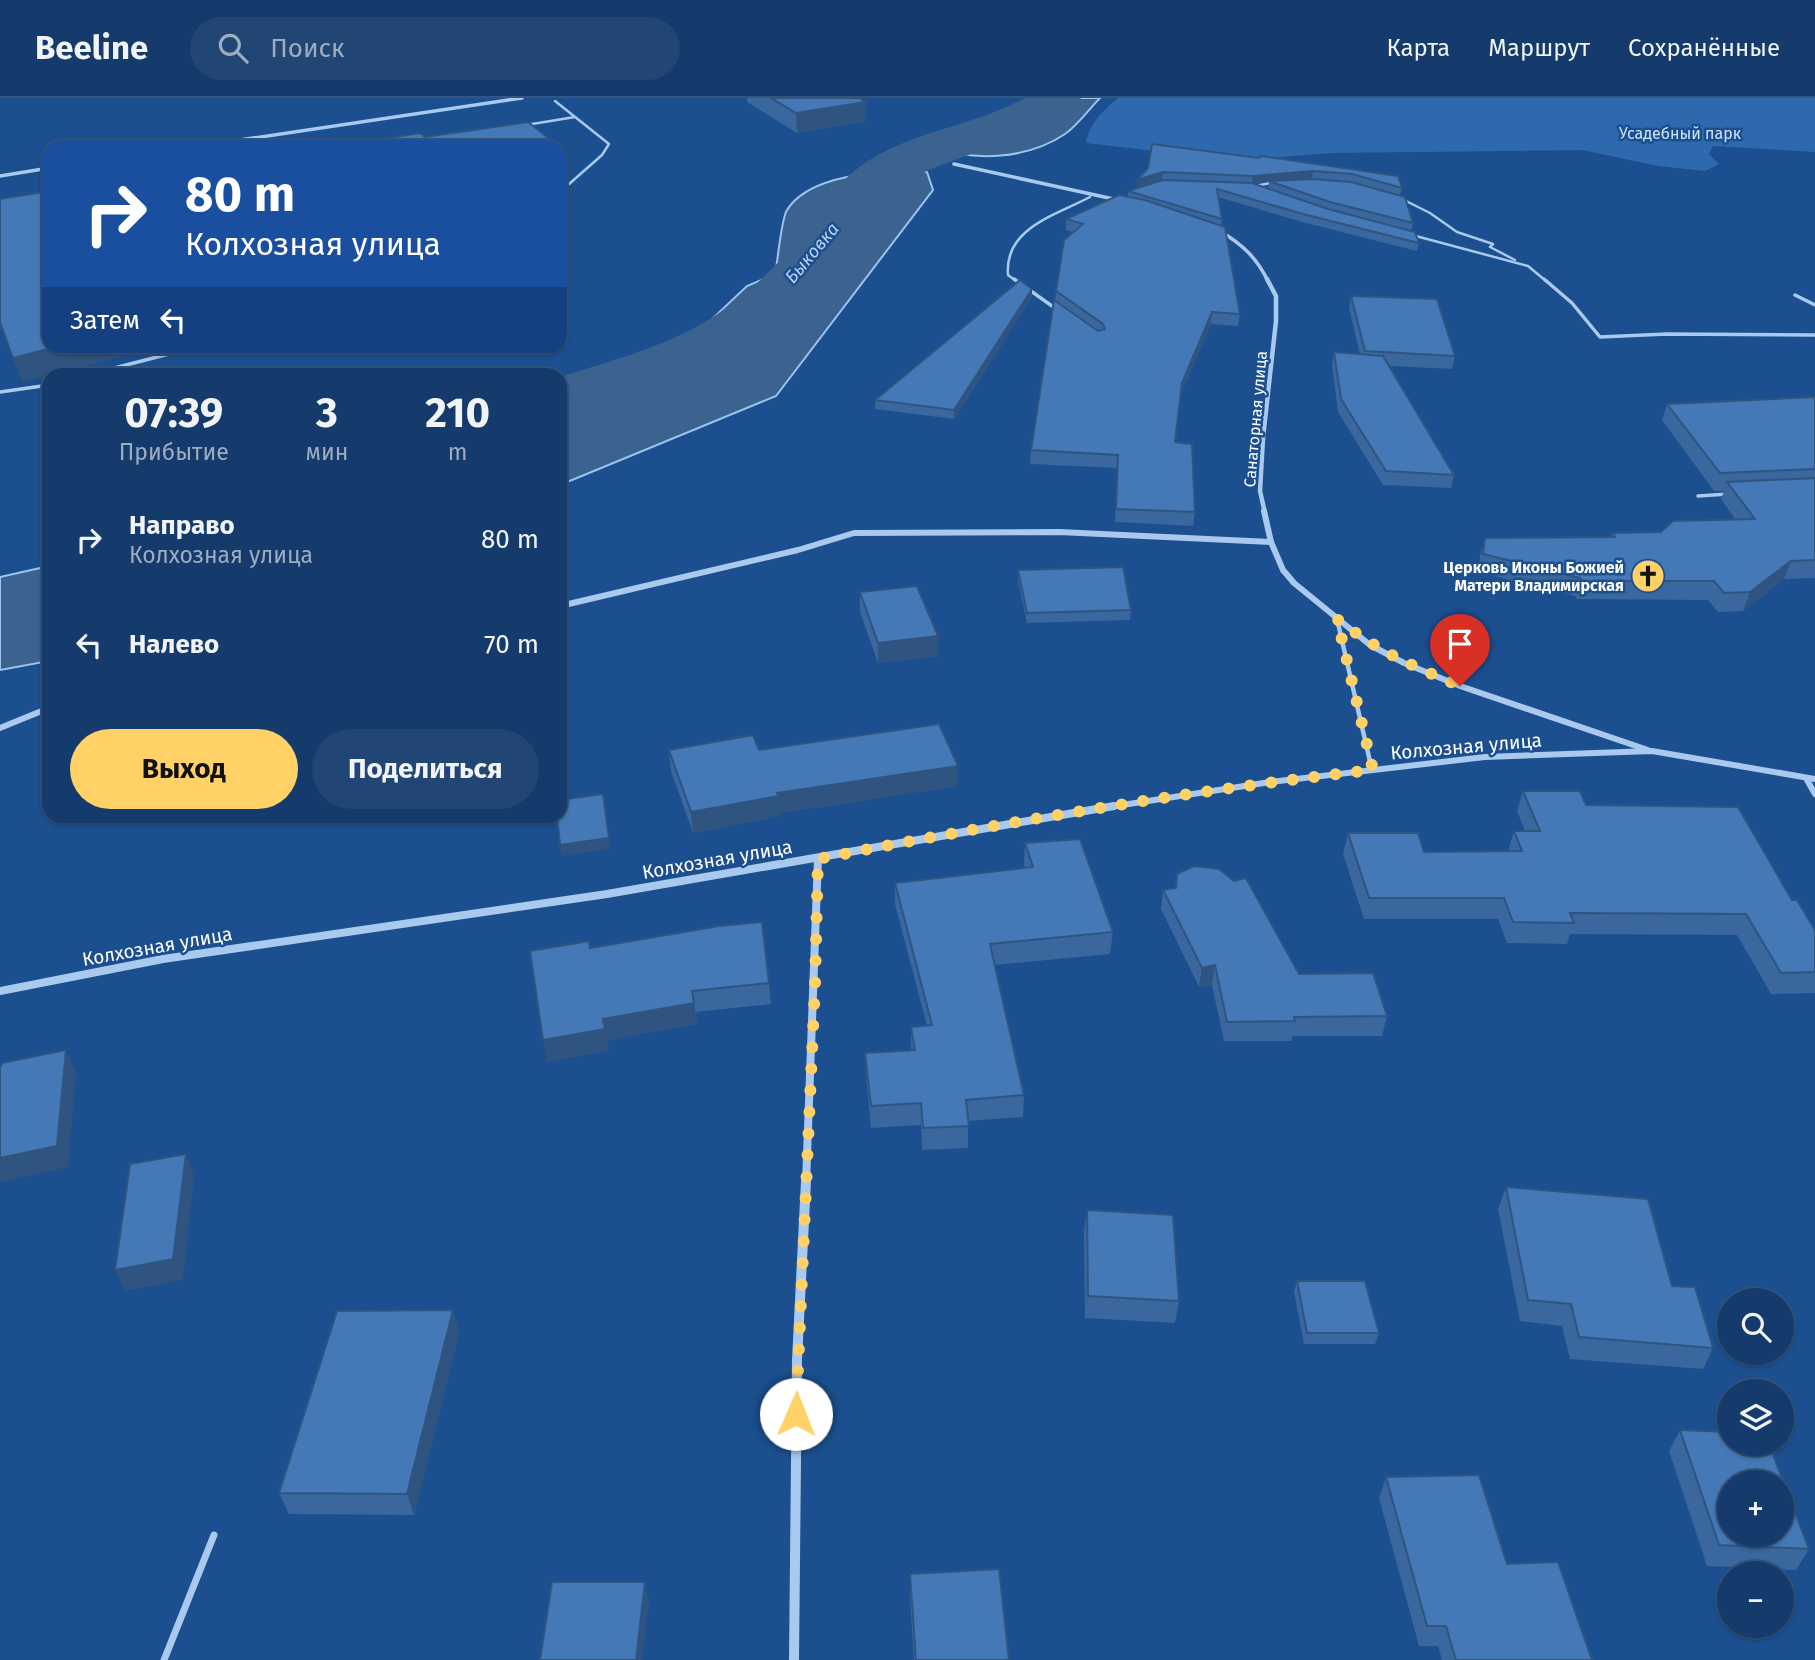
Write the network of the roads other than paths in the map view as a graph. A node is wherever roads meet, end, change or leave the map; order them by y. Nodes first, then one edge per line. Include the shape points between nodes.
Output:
1 (522, 98) edge
2 (555, 101) dead end
3 (575, 117) junction
4 (523, 125) edge
5 (240, 140) edge
6 (954, 164) dead end
7 (42, 169) edge
8 (0, 176) edge
9 (1284, 182) edge
10 (567, 186) edge
11 (1264, 191) edge
12 (1090, 197) dead end
13 (1399, 198) edge
14 (1124, 199) edge
15 (1219, 230) edge
16 (1401, 233) edge
17 (1528, 266) junction
18 (1795, 295) dead end
19 (1815, 305) edge
20 (1059, 311) edge
21 (1815, 335) edge
22 (169, 354) edge
23 (115, 368) edge
24 (42, 387) edge
25 (0, 392) edge
26 (1737, 494) edge
27 (1698, 496) dead end
28 (1270, 542) junction
29 (567, 605) edge
30 (1337, 619) junction
31 (42, 711) edge
32 (0, 728) edge
33 (1651, 751) junction
34 (1373, 770) junction
35 (1811, 779) edge
36 (1815, 794) edge
37 (818, 859) junction
38 (0, 990) edge
39 (214, 1535) dead end
40 (164, 1660) edge
41 (794, 1660) edge

1 - 5 street
2 - 3 lane
3 - 4 lane
3 - 10 lane via 609,144
6 - 14 street
7 - 8 street
9 - 11 lane via 1252,187
12 - 20 lane via 1035,227 1013,244 1006,260 1008,275
13 - 17 lane
15 - 28 street, Санаторная улица via 1243,244 1257,260 1276,296 1259,473
16 - 17 lane
17 - 21 lane via 1572,303 1600,337
18 - 19 lane
22 - 23 lane
24 - 25 lane
26 - 27 lane
28 - 29 street via 1059,532 854,533 799,551
28 - 30 street, Санаторная улица via 1294,583
30 - 33 street, Санаторная улица via 1370,645 1404,663
30 - 34 lane
31 - 32 street
33 - 34 street, Колхозная улица via 1485,757
33 - 35 street, Колхозная улица
34 - 37 street, Колхозная улица via 1015,821
35 - 36 street
37 - 38 street, Колхозная улица via 163,959
37 - 41 street via 797,1360
39 - 40 lane

